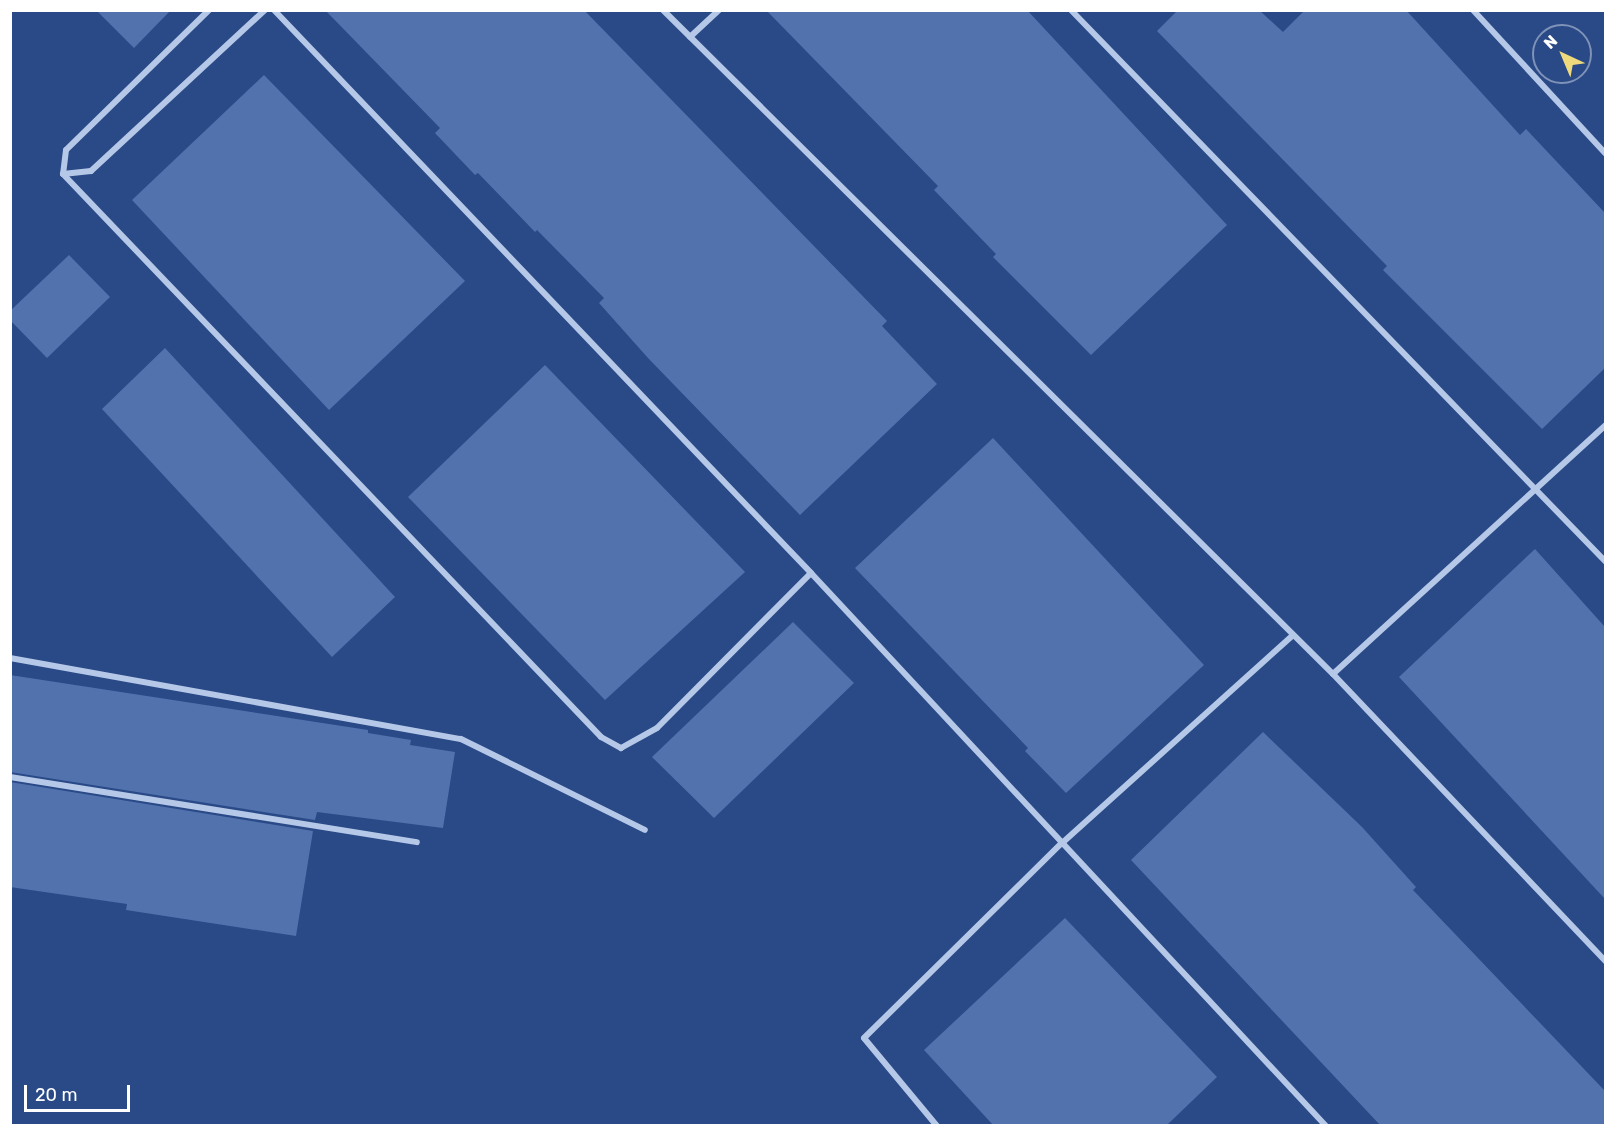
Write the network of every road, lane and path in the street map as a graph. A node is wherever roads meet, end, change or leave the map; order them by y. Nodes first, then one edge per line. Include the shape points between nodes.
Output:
1 (209, 10) edge
2 (265, 10) edge
3 (274, 10) edge
4 (663, 10) edge
5 (719, 10) edge
6 (1071, 10) edge
7 (1473, 10) edge
8 (690, 37) junction
9 (1605, 154) edge
10 (63, 174) junction
11 (1605, 424) edge
12 (1532, 489) junction
13 (1605, 562) edge
14 (811, 573) junction
15 (1293, 635) junction
16 (10, 658) edge
17 (1333, 674) junction
18 (10, 777) edge
19 (645, 830) dead end
20 (417, 842) dead end
21 (1061, 844) junction
22 (1605, 962) edge
23 (937, 1125) edge
24 (1326, 1125) edge

1 - 10 street via 66,150
2 - 10 street via 91,171
3 - 14 street
4 - 8 street
5 - 8 street
6 - 12 street
7 - 9 street
8 - 15 street
10 - 14 street via 601,737 621,747 657,728
11 - 12 street
12 - 13 street
12 - 17 street
14 - 21 street
15 - 17 street
15 - 21 street
16 - 19 street via 461,739
17 - 22 street
18 - 20 street
21 - 23 street via 864,1038
21 - 24 street

